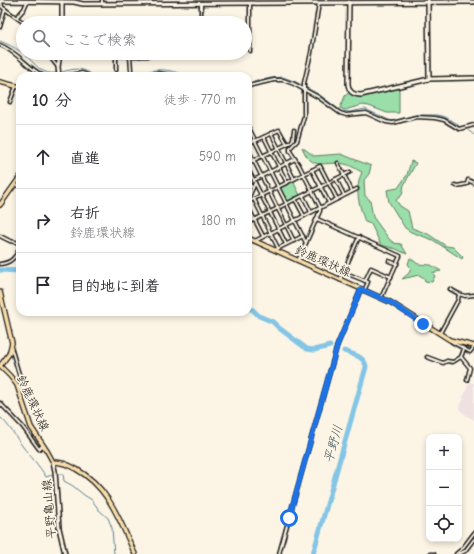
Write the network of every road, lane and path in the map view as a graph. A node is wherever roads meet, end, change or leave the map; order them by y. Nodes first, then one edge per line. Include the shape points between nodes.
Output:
1 (102, 0) edge
2 (151, 0) edge
3 (0, 1) edge
4 (28, 1) edge
5 (62, 1) edge
6 (428, 1) edge
7 (319, 2) junction
8 (349, 2) junction
9 (474, 2) edge
10 (102, 4) junction
11 (151, 4) junction
12 (201, 4) junction
13 (250, 4) junction
14 (5, 9) junction
15 (16, 16) edge
16 (18, 16) edge
17 (62, 16) edge
18 (201, 16) edge
19 (250, 16) edge
20 (0, 27) edge
21 (0, 45) edge
22 (16, 55) edge
23 (23, 60) edge
24 (53, 60) edge
25 (59, 60) edge
26 (116, 60) edge
27 (130, 60) edge
28 (58, 66) junction
29 (116, 70) dead end
30 (130, 70) dead end
31 (39, 72) edge
32 (59, 72) edge
33 (474, 78) edge
34 (429, 79) junction
35 (0, 82) edge
36 (252, 85) edge
37 (16, 86) edge
38 (304, 89) junction
39 (16, 90) edge
40 (10, 102) dead end
41 (474, 125) edge
42 (294, 130) dead end
43 (271, 133) junction
44 (252, 134) edge
45 (264, 137) junction
46 (255, 141) junction
47 (252, 142) edge
48 (286, 144) junction
49 (279, 148) junction
50 (271, 152) junction
51 (252, 156) edge
52 (262, 156) junction
53 (295, 159) junction
54 (254, 160) junction
55 (287, 163) junction
56 (338, 163) dead end
57 (279, 167) junction
58 (312, 170) junction
59 (270, 172) junction
60 (350, 172) dead end
61 (304, 174) junction
62 (344, 175) junction
63 (261, 176) junction
64 (252, 178) edge
65 (294, 179) junction
66 (336, 179) junction
67 (254, 182) junction
68 (287, 183) junction
69 (328, 183) junction
70 (474, 183) edge
71 (15, 185) edge
72 (455, 185) dead end
73 (278, 187) junction
74 (321, 187) junction
75 (253, 188) edge
76 (357, 189) dead end
77 (312, 191) junction
78 (269, 192) junction
79 (352, 192) junction
80 (344, 195) junction
81 (262, 196) junction
82 (303, 196) junction
83 (295, 199) junction
84 (337, 199) junction
85 (254, 200) joint
86 (329, 203) junction
87 (0, 204) edge
88 (287, 204) junction
89 (278, 208) junction
90 (320, 208) junction
91 (270, 212) junction
92 (311, 212) junction
93 (252, 214) edge
94 (262, 216) junction
95 (304, 216) junction
96 (317, 219) junction
97 (255, 220) junction
98 (295, 220) junction
99 (252, 221) edge
100 (286, 225) junction
101 (278, 229) junction
102 (271, 232) junction
103 (0, 236) edge
104 (263, 236) junction
105 (303, 236) junction
106 (359, 237) junction
107 (252, 240) edge
108 (294, 240) junction
109 (255, 241) junction
110 (16, 243) edge
111 (306, 243) junction
112 (286, 244) junction
113 (277, 249) junction
114 (16, 256) edge
115 (298, 261) junction
116 (389, 261) dead end
117 (0, 264) edge
118 (397, 264) junction
119 (343, 272) junction
120 (391, 277) junction
121 (340, 280) junction
122 (365, 281) junction
123 (450, 289) dead end
124 (362, 290) junction
125 (0, 292) edge
126 (459, 294) junction
127 (474, 295) edge
128 (381, 298) junction
129 (440, 334) junction
130 (450, 340) junction
131 (474, 346) edge
132 (11, 347) junction
133 (464, 349) junction
134 (427, 357) dead end
135 (461, 357) junction
136 (467, 380) dead end
137 (21, 381) dead end
138 (0, 403) edge
139 (43, 445) junction
140 (53, 462) junction
141 (474, 533) edge
142 (474, 539) edge
143 (65, 554) edge
144 (134, 554) edge
145 (279, 554) edge
146 (430, 554) edge
147 (434, 554) edge
148 (456, 554) edge
149 (459, 554) edge

1 - 10 street
2 - 11 street
3 - 4 street
3 - 14 street
4 - 5 street
4 - 16 street
5 - 10 street
5 - 17 street
6 - 8 street
6 - 9 street
6 - 34 street
7 - 8 street
7 - 13 street
7 - 38 street
8 - 34 street via 348,84 351,92 361,95
10 - 11 street
11 - 12 street
12 - 13 street
12 - 18 street
13 - 19 street
14 - 15 street
14 - 20 street
21 - 22 street
23 - 31 street
24 - 28 street
25 - 28 street
26 - 29 street
27 - 30 street
28 - 32 street
33 - 34 street
35 - 37 main road
36 - 38 street via 283,80
38 - 41 street via 336,112 343,114 366,113 393,123 416,117 435,118 459,129
38 - 53 street via 304,116 297,141 290,148
39 - 40 street
42 - 48 street via 292,140
43 - 45 street
43 - 48 street via 279,130
43 - 49 street
44 - 46 street
45 - 46 street
45 - 50 street
46 - 47 street
46 - 52 street
48 - 49 street
49 - 50 street
49 - 55 street
50 - 52 street
50 - 57 street
51 - 54 street
52 - 54 street
52 - 59 street
53 - 55 street
53 - 61 street
54 - 63 street
55 - 57 street
55 - 65 street
56 - 62 street
57 - 59 street
57 - 68 street
58 - 61 street
58 - 69 street via 320,166
58 - 74 street
59 - 63 street
59 - 73 street
60 - 62 street
61 - 65 street
61 - 77 street
62 - 66 street
62 - 79 street
63 - 67 street
63 - 78 street
64 - 67 street
65 - 68 street
66 - 69 street
66 - 80 street
67 - 75 street
67 - 81 street
68 - 73 street
69 - 74 street
69 - 84 street
70 - 72 street via 468,180 467,184
71 - 87 main road
73 - 78 street
73 - 88 street
74 - 77 street
74 - 86 street
76 - 79 street
77 - 82 street
77 - 90 street
78 - 81 street
78 - 89 street
79 - 80 street
80 - 84 street
81 - 85 street
81 - 91 street
82 - 83 street
82 - 92 street
83 - 88 street
83 - 95 street
84 - 86 street
85 - 94 street
86 - 90 street
88 - 89 street
88 - 98 street
89 - 91 street
89 - 100 street
90 - 92 street
90 - 96 street
91 - 94 street
91 - 101 street
92 - 95 street
93 - 97 street
94 - 97 street
94 - 102 street
95 - 98 street
96 - 106 street
96 - 111 street
97 - 99 street
97 - 104 street
98 - 100 street
98 - 105 street
100 - 101 street
100 - 108 street
101 - 102 street
101 - 112 street
102 - 104 street
102 - 113 street
103 - 110 street
104 - 109 street
105 - 108 street
105 - 111 street
106 - 118 street via 400,256
106 - 119 street
107 - 109 main road, 鈴鹿環状線
108 - 112 street
109 - 113 main road, 鈴鹿環状線
111 - 115 street
112 - 113 street
113 - 115 main road, 鈴鹿環状線
114 - 117 street via 7,263
115 - 121 main road, 鈴鹿環状線
116 - 118 street
118 - 120 street
119 - 121 street
119 - 122 street
120 - 122 street via 371,268
120 - 128 street
121 - 124 main road, 鈴鹿環状線
122 - 124 street via 368,282
123 - 126 street
124 - 128 main road, 鈴鹿環状線
124 - 145 street via 337,346
125 - 132 main road
126 - 127 street
126 - 129 street
128 - 129 main road, 鈴鹿環状線
129 - 130 main road, 鈴鹿環状線
130 - 131 main road, 鈴鹿環状線
130 - 133 street
131 - 133 street via 471,352
132 - 137 street
132 - 139 main road, 鈴鹿環状線 via 0,366 17,385 30,426
133 - 135 street
134 - 135 street via 443,363 447,360 453,362
135 - 136 street via 470,368
138 - 139 street via 39,449
139 - 140 main road, 鈴鹿環状線
140 - 143 street, 平野亀山線 via 60,536
140 - 144 main road via 65,463 99,486 113,507
141 - 148 street
142 - 149 street via 465,551
146 - 147 street

